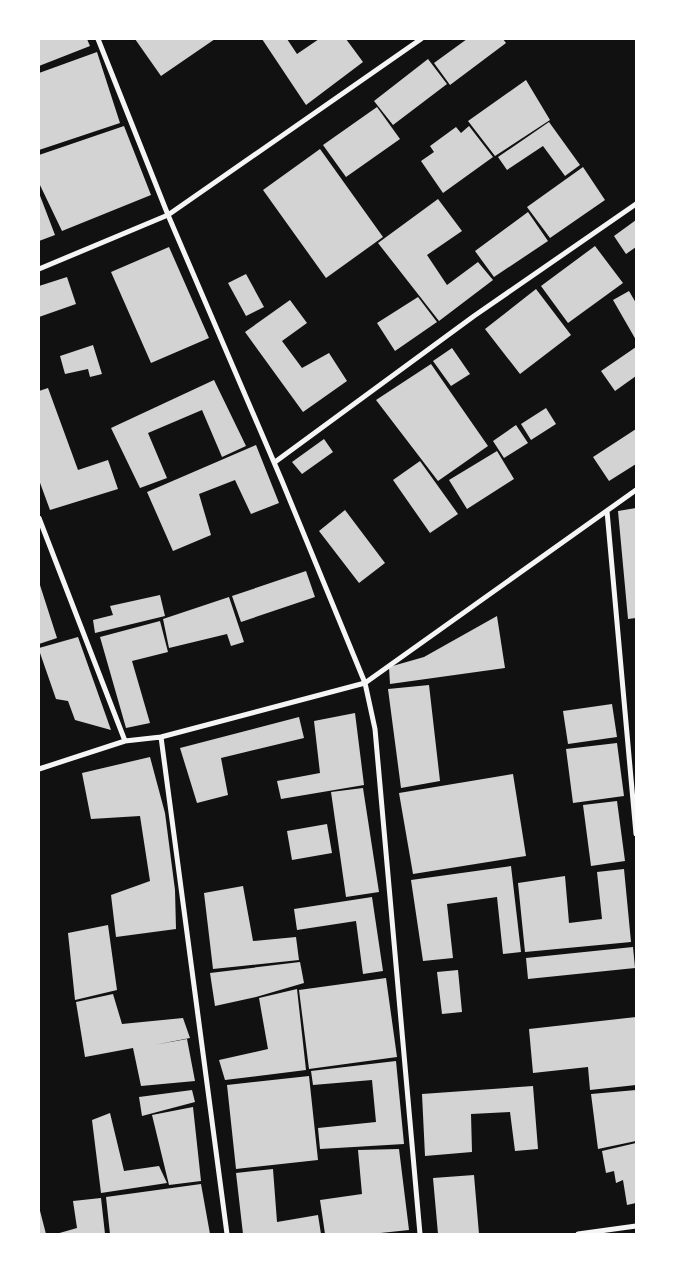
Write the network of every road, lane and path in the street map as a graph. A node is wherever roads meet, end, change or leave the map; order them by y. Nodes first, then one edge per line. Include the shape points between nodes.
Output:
1 (98, 39) edge
2 (421, 39) edge
3 (636, 204) edge
4 (168, 215) junction
5 (39, 269) edge
6 (274, 462) junction
7 (636, 490) edge
8 (607, 511) junction
9 (39, 518) edge
10 (40, 526) edge
11 (365, 683) junction
12 (161, 737) junction
13 (125, 741) junction
14 (39, 769) edge
15 (636, 834) edge
16 (636, 1226) edge
17 (226, 1234) edge
18 (420, 1234) edge
19 (578, 1234) edge

1 - 4 street
2 - 4 street
3 - 6 street via 474,316
4 - 5 street
4 - 6 street
6 - 11 street
7 - 8 street
8 - 11 street
8 - 15 street
9 - 10 street
10 - 13 street
11 - 12 street
11 - 18 street via 375,729
12 - 13 street
12 - 17 street
13 - 14 street
16 - 19 street

